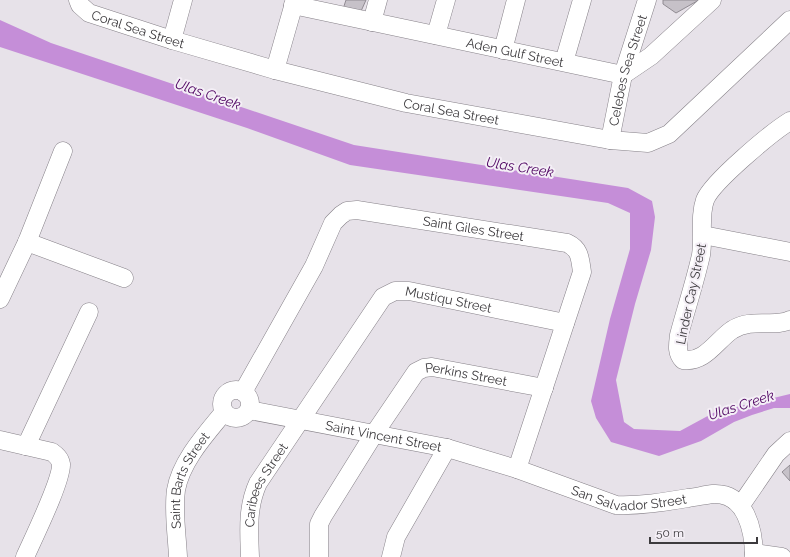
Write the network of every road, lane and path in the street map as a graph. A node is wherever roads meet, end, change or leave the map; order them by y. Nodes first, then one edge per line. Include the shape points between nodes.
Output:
1 (183, 0) edge
2 (378, 0) edge
3 (446, 0) edge
4 (516, 0) edge
5 (582, 0) edge
6 (647, 0) edge
7 (712, 0) edge
8 (78, 2) edge
9 (294, 2) edge
10 (790, 20) edge
11 (372, 22) junction
12 (436, 35) junction
13 (172, 40) junction
14 (503, 50) junction
15 (564, 62) junction
16 (275, 70) junction
17 (624, 75) junction
18 (790, 121) edge
19 (610, 140) junction
20 (63, 151) dead end
21 (703, 236) junction
22 (27, 242) junction
23 (790, 252) edge
24 (124, 278) dead end
25 (0, 299) edge
26 (90, 312) dead end
27 (790, 320) edge
28 (565, 323) junction
29 (544, 388) junction
30 (243, 392) junction
31 (249, 410) junction
32 (224, 412) junction
33 (302, 420) junction
34 (374, 434) junction
35 (0, 440) edge
36 (790, 441) edge
37 (26, 446) junction
38 (447, 448) junction
39 (517, 469) junction
40 (741, 505) junction
41 (754, 555) edge
42 (25, 557) edge
43 (178, 557) edge
44 (250, 557) edge
45 (319, 557) edge
46 (391, 557) edge
47 (782, 557) edge

1 - 13 street
2 - 11 street
3 - 12 street
4 - 14 street
5 - 15 street
6 - 17 street, Celebes Sea Street
7 - 17 street via 651,56
8 - 13 street, Coral Sea Street via 89,13
9 - 11 street, Aden Gulf Street
9 - 16 street
10 - 19 street, Coral Sea Street via 669,134 648,143
11 - 12 street, Aden Gulf Street
12 - 14 street, Aden Gulf Street
13 - 16 street, Coral Sea Street
14 - 15 street, Aden Gulf Street
15 - 17 street, Aden Gulf Street
16 - 19 street, Coral Sea Street via 406,103
17 - 19 street, Celebes Sea Street
18 - 21 street, Linder Cay Street via 744,158 711,190 702,210
20 - 22 street
21 - 23 street
21 - 27 street, Linder Cay Street via 701,255 678,344 682,360 692,360 705,354 740,326
22 - 24 street
22 - 25 street
26 - 37 street
28 - 29 street, Saint Giles Street
28 - 30 street, Saint Giles Street via 582,272 580,255 567,243 357,210 347,211 332,223 314,266
28 - 33 street, Mustiqu Street via 409,291 395,292 383,297
29 - 34 street, Perkins Street via 432,366 424,368 416,372
29 - 39 street, Saint Giles Street
30 - 31 street via 249,400
30 - 32 street via 234,391 226,395 222,404
31 - 32 street via 243,416 235,418
31 - 33 street, Saint Vincent Street
32 - 43 street, Saint Barts Street via 196,448 180,476 176,504
33 - 34 street, Saint Vincent Street
33 - 44 street, Caribees Street via 258,483 252,497 249,514
34 - 38 street, Saint Vincent Street
34 - 45 street, Perkins Street via 319,524
35 - 37 street
36 - 40 street via 776,454
37 - 42 street via 52,452 59,456 61,464 58,478
38 - 39 street, Saint Vincent Street
38 - 46 street via 396,537
39 - 40 street, San Salvador Street via 616,506 713,494 727,496
40 - 41 street via 749,519
41 - 47 street

